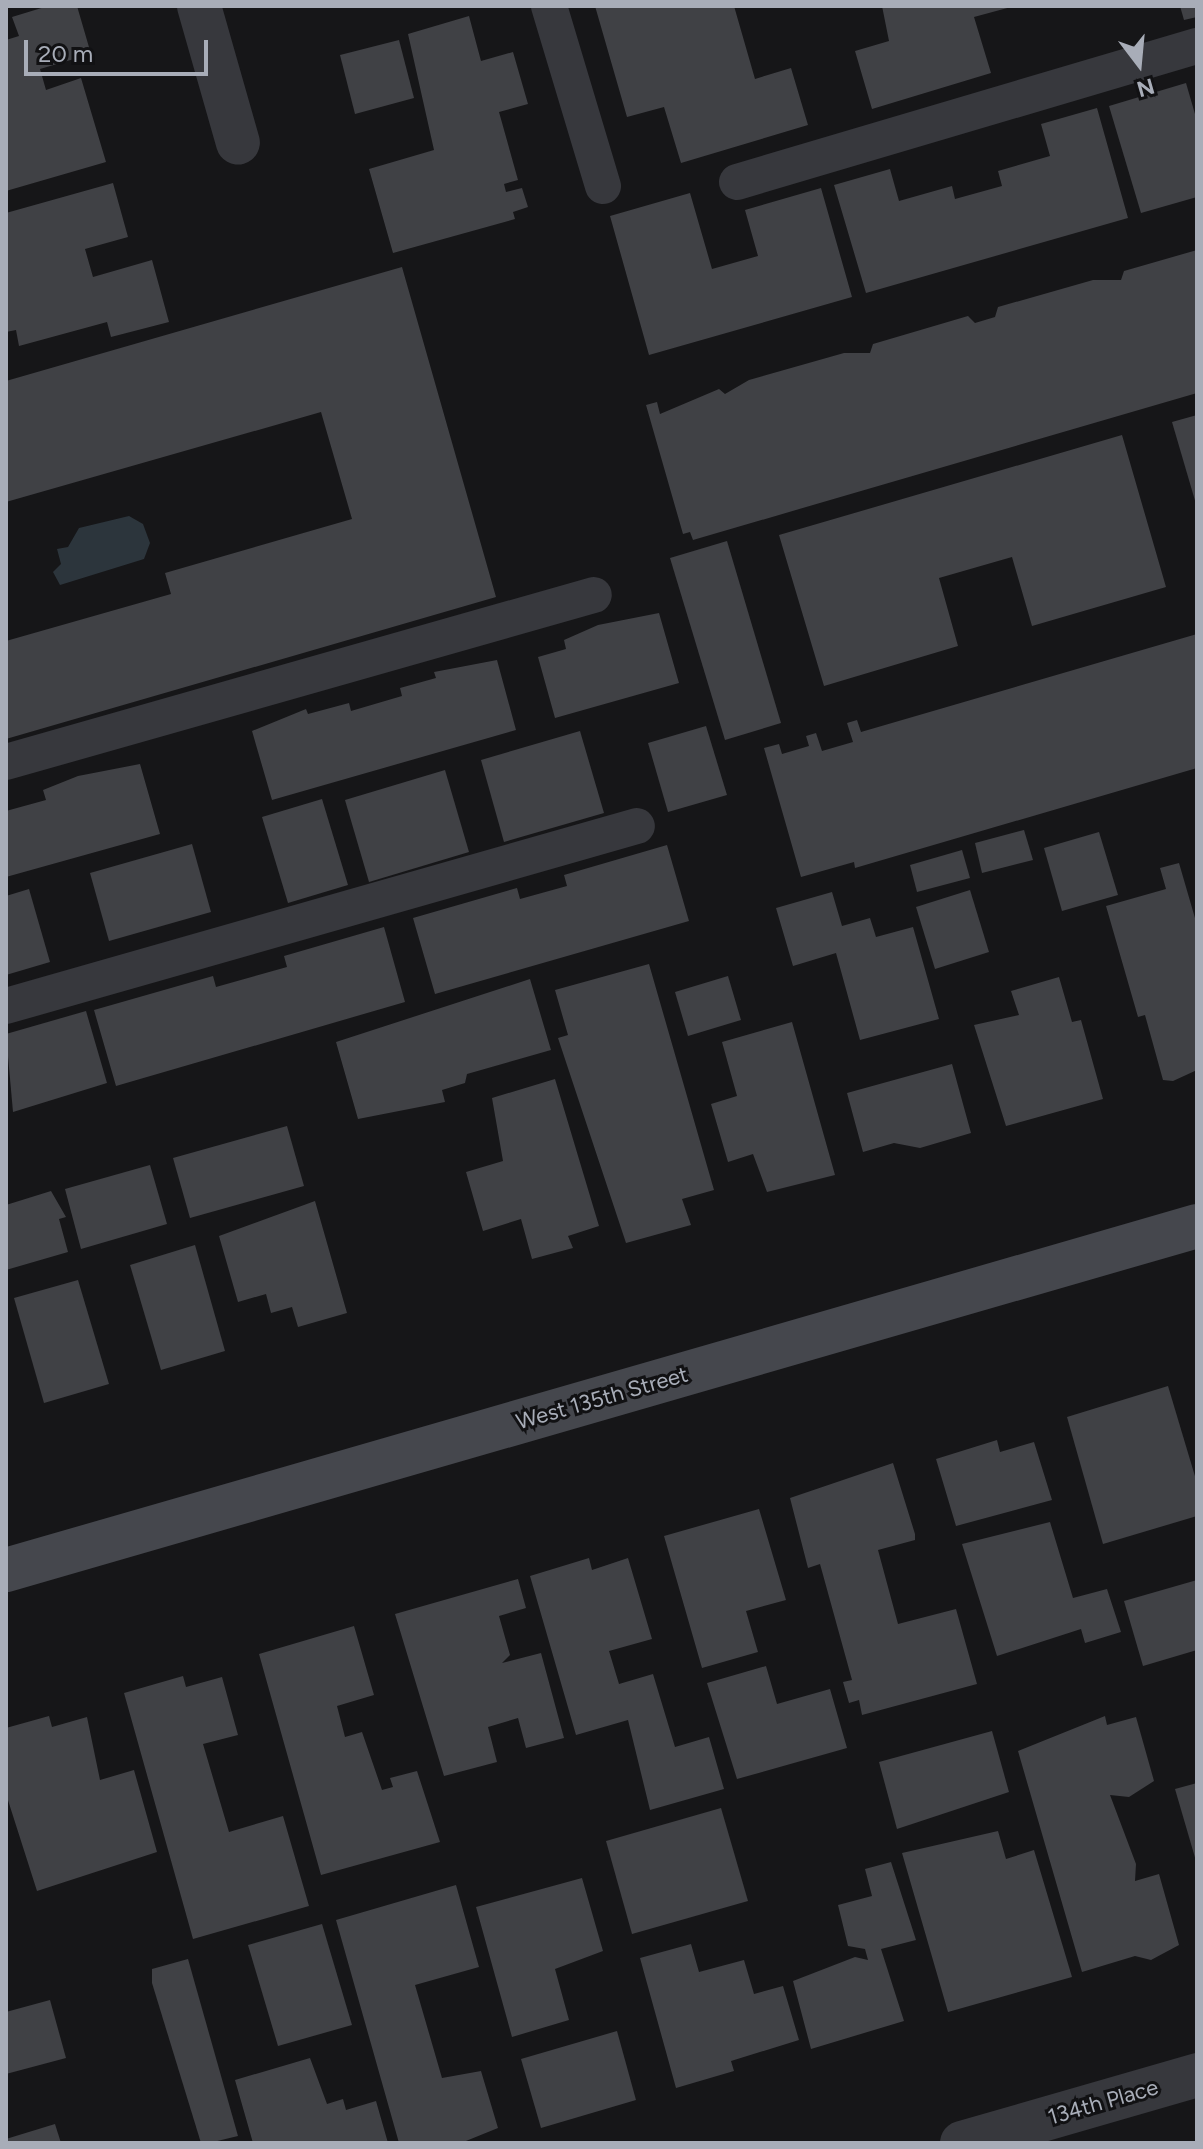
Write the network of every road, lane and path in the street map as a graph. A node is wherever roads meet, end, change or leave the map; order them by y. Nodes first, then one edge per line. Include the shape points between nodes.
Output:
1 (199, 6) edge
2 (549, 6) edge
3 (1197, 46) edge
4 (238, 143) dead end
5 (737, 182) dead end
6 (603, 186) dead end
7 (594, 595) dead end
8 (6, 762) edge
9 (637, 826) dead end
10 (6, 1006) edge
11 (1197, 1226) edge
12 (6, 1570) edge
13 (1197, 2075) edge
14 (962, 2143) edge

1 - 4 street
2 - 6 lane
3 - 5 lane
7 - 8 lane
9 - 10 lane
11 - 12 street, West 135th Street
13 - 14 street, 134th Place

